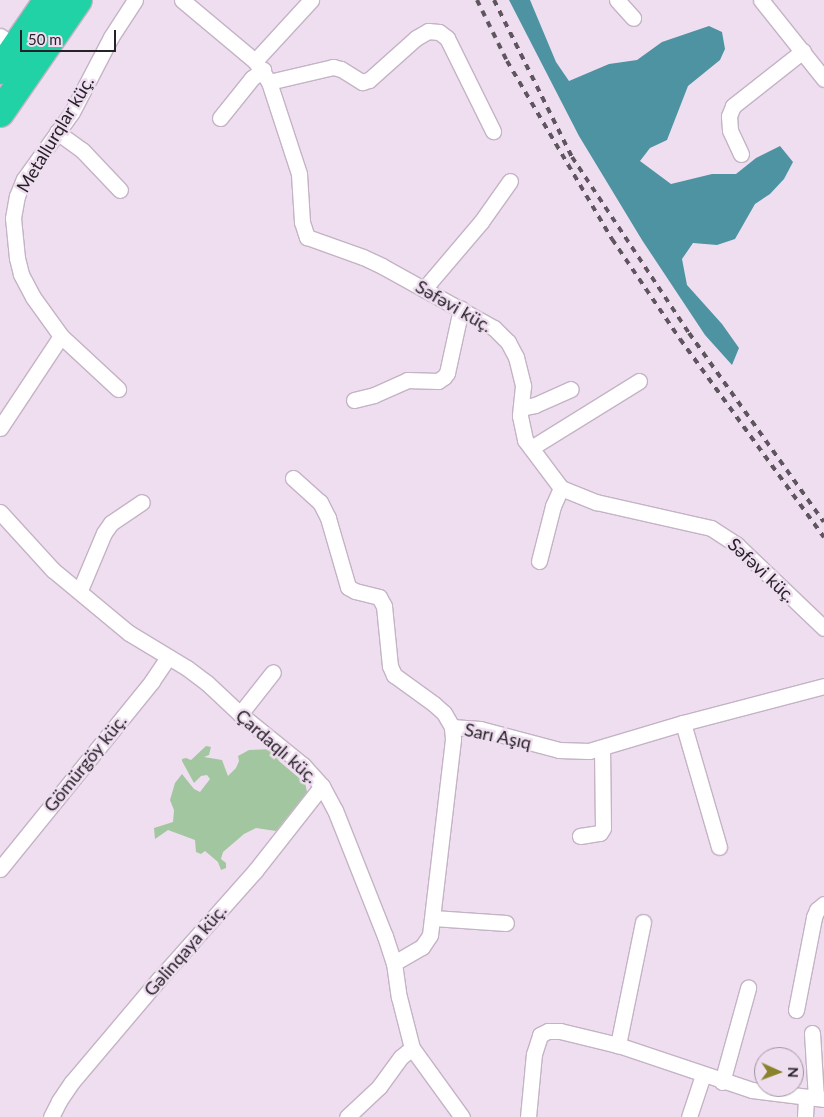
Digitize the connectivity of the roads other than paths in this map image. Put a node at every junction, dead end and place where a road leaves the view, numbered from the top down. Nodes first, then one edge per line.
1 (48, 0) edge
2 (78, 0) edge
3 (135, 0) edge
4 (182, 0) edge
5 (311, 0) edge
6 (617, 0) edge
7 (761, 0) edge
8 (633, 18) dead end
9 (8, 42) edge
10 (803, 51) junction
11 (0, 70) edge
12 (262, 71) junction
13 (824, 79) edge
14 (0, 113) edge
15 (220, 118) dead end
16 (57, 132) junction
17 (493, 132) dead end
18 (740, 154) dead end
19 (510, 181) dead end
20 (120, 190) dead end
21 (424, 289) junction
22 (461, 309) junction
23 (61, 336) junction
24 (639, 381) dead end
25 (118, 389) dead end
26 (571, 389) dead end
27 (354, 400) dead end
28 (522, 408) junction
29 (0, 428) edge
30 (531, 448) junction
31 (293, 478) dead end
32 (562, 488) junction
33 (142, 502) dead end
34 (0, 512) edge
35 (539, 561) dead end
36 (80, 590) junction
37 (824, 628) edge
38 (168, 657) junction
39 (273, 672) dead end
40 (824, 686) edge
41 (240, 714) junction
42 (684, 723) junction
43 (452, 728) junction
44 (602, 748) junction
45 (322, 786) junction
46 (580, 836) dead end
47 (719, 847) dead end
48 (0, 869) edge
49 (824, 904) edge
50 (434, 918) junction
51 (642, 922) dead end
52 (506, 923) dead end
53 (394, 964) junction
54 (748, 988) dead end
55 (796, 1010) dead end
56 (812, 1033) dead end
57 (618, 1046) junction
58 (412, 1048) junction
59 (703, 1075) junction
60 (722, 1082) junction
61 (815, 1098) edge
62 (51, 1117) edge
63 (347, 1117) edge
64 (462, 1117) edge
65 (528, 1117) edge
66 (689, 1117) edge
67 (805, 1117) edge

1 - 9 highway
2 - 14 highway
3 - 16 street, Metallurqlar küç.
4 - 12 street
5 - 12 street
6 - 8 street
7 - 10 street
9 - 11 highway
10 - 13 street
10 - 18 street
12 - 15 street
12 - 17 street
12 - 21 street, Səfəvi küç.
16 - 20 street
16 - 23 street, Metallurqlar küç.
19 - 21 street
21 - 22 street, Səfəvi küç.
22 - 27 street
22 - 28 street, Səfəvi küç.
23 - 25 street, Metallurqlar küç.
23 - 29 street
24 - 30 street
26 - 28 street
28 - 30 street, Səfəvi küç.
30 - 32 street, Səfəvi küç.
31 - 43 street, Sarı Aşıq
32 - 35 street
32 - 37 street, Səfəvi küç.
33 - 36 street
34 - 36 street, Çardaqlı küç.
36 - 38 street, Çardaqlı küç.
38 - 41 street, Çardaqlı küç.
38 - 48 street, Gömürgöy küç.
39 - 41 street
40 - 42 street, Sarı Aşıq
41 - 45 street, Çardaqlı küç.
42 - 44 street, Sarı Aşıq
42 - 47 street
43 - 44 street, Sarı Aşıq
43 - 50 street
44 - 46 street
45 - 53 street, Çardaqlı küç.
45 - 62 street, Gəlinqaya küç.
49 - 55 street
50 - 52 street
50 - 53 street
51 - 57 street
53 - 58 street, Çardaqlı küç.
54 - 60 street
56 - 61 street
57 - 59 street
57 - 65 street
58 - 63 street
58 - 64 street, Çardaqlı küç.
59 - 60 street
59 - 66 street
60 - 61 street
61 - 67 street

